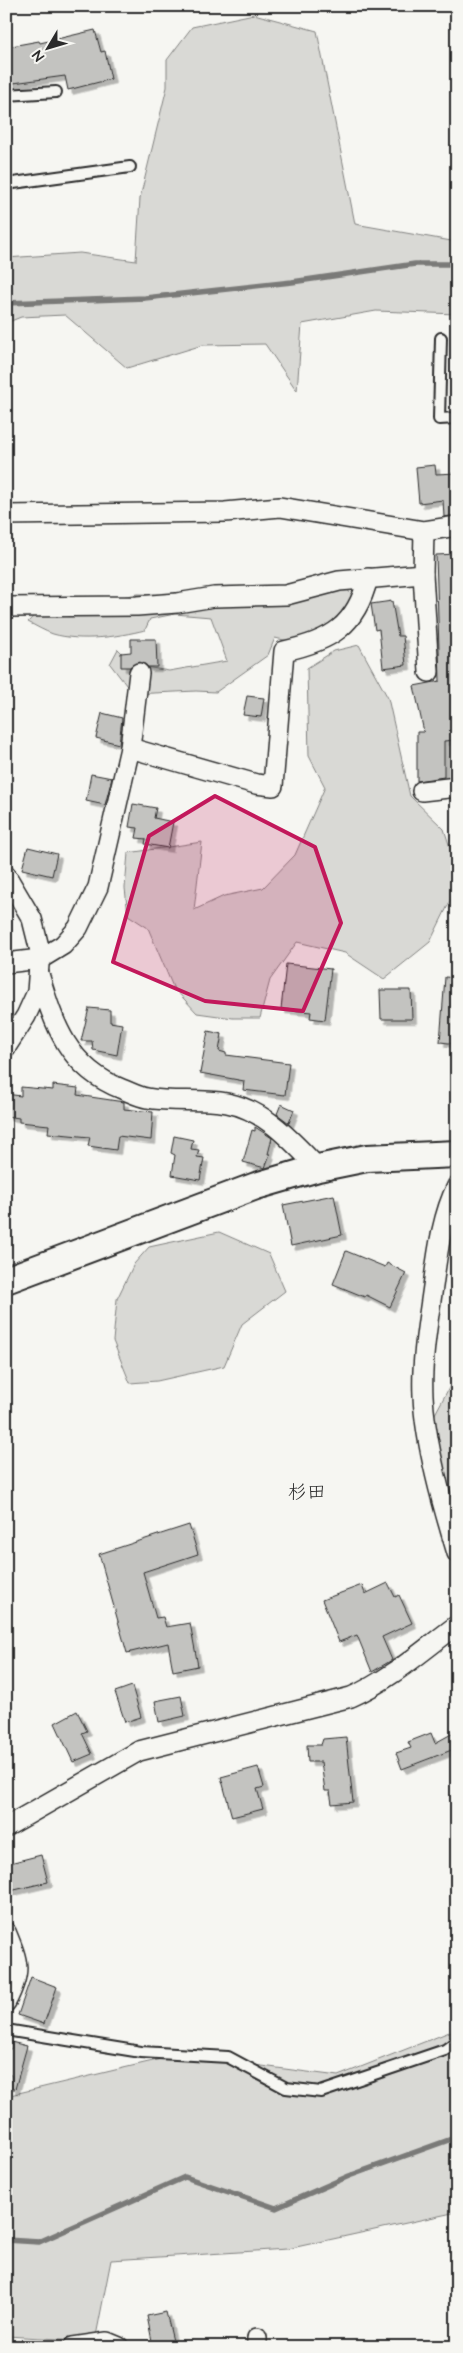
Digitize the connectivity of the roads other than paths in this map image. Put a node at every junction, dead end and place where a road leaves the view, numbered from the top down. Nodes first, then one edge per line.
1 (56, 92) dead end
2 (6, 95) edge
3 (130, 167) dead end
4 (6, 184) edge
5 (441, 338) dead end
6 (457, 418) edge
7 (6, 515) edge
8 (457, 526) edge
9 (424, 531) junction
10 (423, 574) junction
11 (368, 578) junction
12 (6, 607) edge
13 (429, 672) dead end
14 (139, 673) dead end
15 (130, 748) junction
16 (457, 787) edge
17 (422, 791) dead end
18 (6, 876) edge
19 (6, 963) edge
20 (39, 966) junction
21 (6, 1047) edge
22 (457, 1154) edge
23 (318, 1168) junction
24 (457, 1186) edge
25 (6, 1280) edge
26 (457, 1553) edge
27 (457, 1625) edge
28 (6, 1827) edge
29 (6, 1932) edge
30 (6, 2002) edge
31 (6, 2030) edge
32 (457, 2041) edge
33 (73, 2347) edge
34 (119, 2347) edge

1 - 2 lane
3 - 4 lane
5 - 6 lane
7 - 9 street
8 - 9 street
9 - 10 street
10 - 11 street
10 - 13 street
11 - 12 street
11 - 15 street
14 - 15 street
15 - 20 street
16 - 17 street
18 - 20 street
19 - 20 street
20 - 21 street
20 - 23 street
22 - 23 street
23 - 25 street
24 - 26 street
27 - 28 street
29 - 30 street
31 - 32 lane
33 - 34 street

